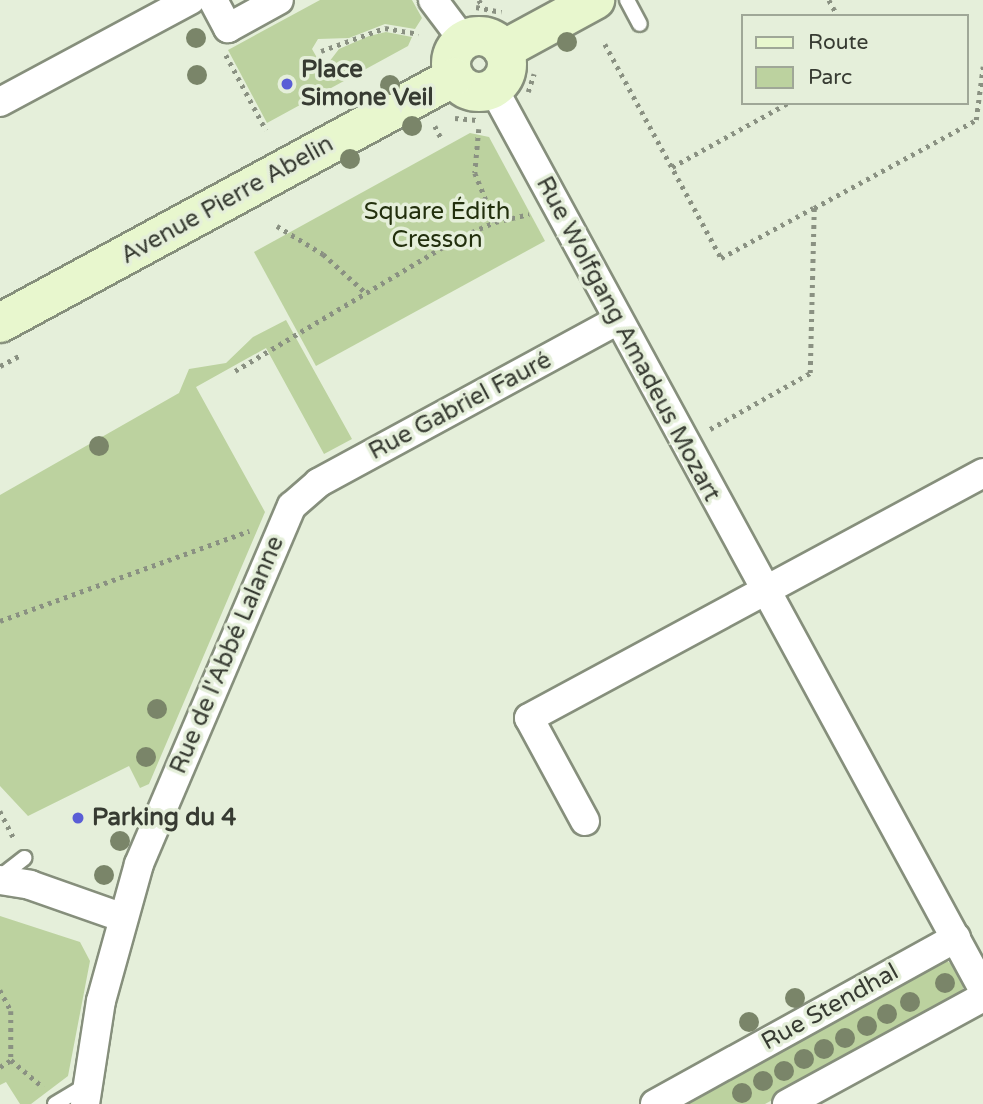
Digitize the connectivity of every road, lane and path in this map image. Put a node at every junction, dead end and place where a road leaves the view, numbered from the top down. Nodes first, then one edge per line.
1 (190, 0) edge
2 (213, 0) edge
3 (279, 0) edge
4 (433, 0) edge
5 (480, 0) edge
6 (595, 0) edge
7 (627, 0) edge
8 (483, 7) dead end
9 (640, 24) dead end
10 (228, 28) junction
11 (418, 34) dead end
12 (605, 44) dead end
13 (503, 50) junction
14 (321, 51) dead end
15 (458, 59) junction
16 (983, 66) edge
17 (493, 88) junction
18 (0, 102) edge
19 (784, 105) edge
20 (479, 129) dead end
21 (266, 130) dead end
22 (672, 167) junction
23 (558, 208) junction
24 (814, 208) junction
25 (495, 222) junction
26 (277, 226) dead end
27 (363, 291) junction
28 (618, 320) junction
29 (0, 323) edge
30 (235, 371) dead end
31 (684, 443) junction
32 (983, 473) edge
33 (302, 493) joint
34 (283, 523) junction
35 (764, 589) junction
36 (0, 621) edge
37 (0, 811) edge
38 (586, 821) dead end
39 (24, 858) joint
40 (0, 878) edge
41 (121, 917) junction
42 (956, 938) junction
43 (983, 989) edge
44 (0, 990) edge
45 (983, 997) edge
46 (11, 1060) junction
47 (0, 1067) edge
48 (86, 1095) edge
49 (52, 1098) edge
50 (654, 1104) edge
51 (788, 1104) edge

1 - 18 street
2 - 10 street
3 - 10 street
4 - 15 street
5 - 8 path
6 - 13 main road
7 - 9 lane
10 - 21 path
11 - 14 path
12 - 22 path
13 - 15 main road
13 - 17 main road
15 - 17 main road
15 - 29 main road, Avenue Pierre Abelin
16 - 24 path
17 - 23 street, Rue Wolfgang Amadeus Mozart
19 - 22 path
20 - 25 path
22 - 24 path
23 - 25 path
23 - 28 street, Rue Wolfgang Amadeus Mozart
24 - 31 path
25 - 27 path
26 - 27 path
27 - 30 path
28 - 31 street, Rue Wolfgang Amadeus Mozart
28 - 33 street, Rue Gabriel Fauré
31 - 35 street, Rue Wolfgang Amadeus Mozart
32 - 35 street
33 - 34 street, Rue de l'Abbé Lalanne
34 - 36 path
34 - 41 street, Rue de l'Abbé Lalanne
35 - 38 street
35 - 42 street, Rue Wolfgang Amadeus Mozart
37 - 39 path
39 - 40 lane
40 - 41 street
41 - 48 street, Rue de l'Abbé Lalanne
42 - 43 street
42 - 50 street, Rue Stendhal
44 - 46 path
45 - 51 street
46 - 47 path
46 - 49 path
48 - 49 lane

